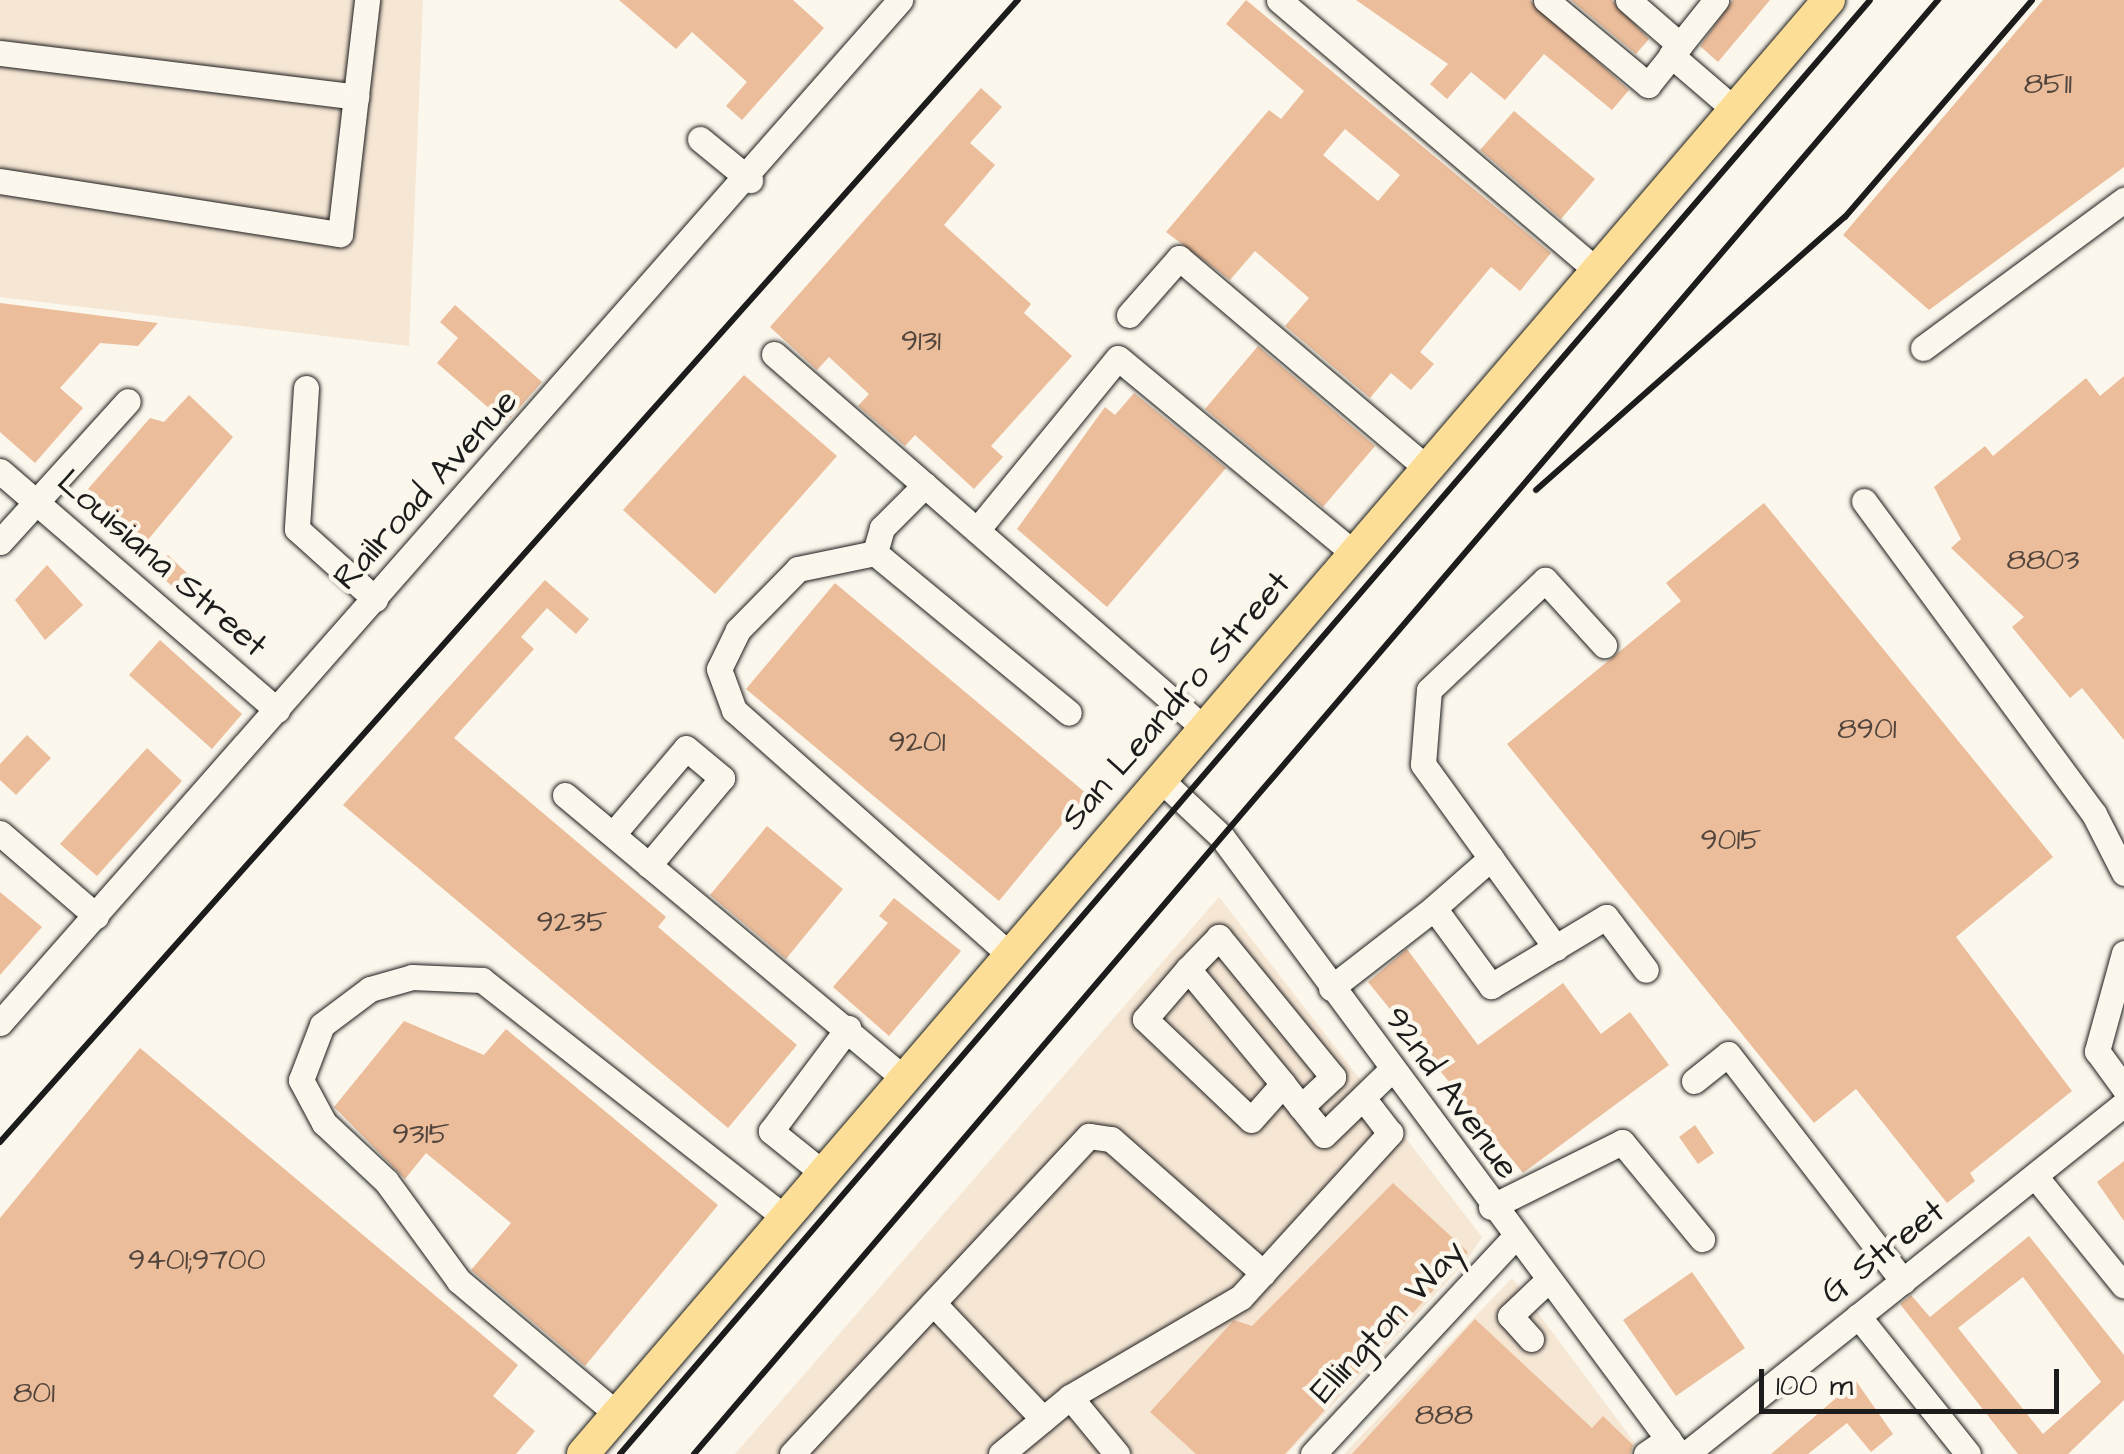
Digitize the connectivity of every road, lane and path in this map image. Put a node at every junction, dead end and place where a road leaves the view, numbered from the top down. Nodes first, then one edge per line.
1 (367, 0) edge
2 (900, 0) edge
3 (1279, 0) edge
4 (1546, 0) edge
5 (1628, 0) edge
6 (1716, 0) edge
7 (1825, 2) edge
8 (1676, 50) junction
9 (0, 53) edge
10 (356, 97) junction
11 (1735, 110) junction
12 (700, 140) dead end
13 (750, 180) junction
14 (0, 181) edge
15 (2124, 200) edge
16 (1597, 271) junction
17 (1129, 315) dead end
18 (1922, 348) dead end
19 (774, 354) dead end
20 (306, 388) dead end
21 (128, 401) dead end
22 (1428, 468) junction
23 (0, 471) edge
24 (924, 485) junction
25 (1864, 501) dead end
26 (36, 502) junction
27 (977, 530) junction
28 (0, 542) edge
29 (875, 553) junction
30 (1354, 554) junction
31 (375, 600) junction
32 (1604, 645) dead end
33 (277, 710) junction
34 (1069, 713) dead end
35 (1205, 729) junction
36 (1160, 780) junction
37 (566, 795) dead end
38 (0, 833) edge
39 (614, 834) junction
40 (1491, 858) junction
41 (649, 865) junction
42 (2124, 873) edge
43 (1434, 908) junction
44 (96, 916) junction
45 (1556, 948) junction
46 (1010, 954) junction
47 (2124, 954) edge
48 (1188, 970) junction
49 (1646, 970) dead end
50 (1331, 988) junction
51 (0, 1023) edge
52 (848, 1028) junction
53 (1392, 1070) junction
54 (904, 1078) junction
55 (1694, 1082) dead end
56 (1283, 1084) junction
57 (2124, 1088) edge
58 (1363, 1098) junction
59 (2124, 1104) edge
60 (1301, 1107) junction
61 (823, 1173) junction
62 (2035, 1176) junction
63 (1491, 1207) junction
64 (784, 1218) junction
65 (1514, 1238) junction
66 (1702, 1239) dead end
67 (1264, 1273) junction
68 (1903, 1281) junction
69 (1546, 1282) junction
70 (2124, 1286) edge
71 (933, 1303) junction
72 (1858, 1316) junction
73 (1531, 1340) dead end
74 (1070, 1396) junction
75 (617, 1414) junction
76 (1043, 1419) junction
77 (1670, 1450) edge
78 (582, 1454) edge
79 (792, 1454) edge
80 (1001, 1454) edge
81 (1117, 1454) edge
82 (1314, 1454) edge
83 (1968, 1454) edge

1 - 10 street
2 - 13 street, Railroad Avenue
3 - 16 street
4 - 8 street
5 - 8 street
6 - 8 street
7 - 11 main road, San Leandro Street
8 - 11 street
9 - 10 street
10 - 14 street
11 - 16 main road, San Leandro Street
12 - 13 street
13 - 31 street, Railroad Avenue
15 - 18 street
16 - 22 main road, San Leandro Street
17 - 22 street
19 - 24 street
20 - 31 street
21 - 26 street
22 - 30 main road, San Leandro Street
23 - 26 street, Louisiana Street
24 - 27 street
24 - 29 street
25 - 42 street
26 - 28 street
26 - 33 street, Louisiana Street
27 - 30 street
27 - 35 street
29 - 34 street
29 - 46 street
30 - 35 main road, San Leandro Street
31 - 33 street, Railroad Avenue
32 - 40 street
33 - 44 street, Railroad Avenue
35 - 36 main road, San Leandro Street
36 - 46 main road, San Leandro Street
36 - 50 street, 92nd Avenue
37 - 39 street
38 - 44 street
39 - 41 street
39 - 41 street
40 - 43 street
40 - 45 street
41 - 52 street
43 - 45 street
43 - 50 street
44 - 51 street, Railroad Avenue
45 - 49 street
46 - 54 main road, San Leandro Street
47 - 57 street
48 - 56 street
48 - 56 street
48 - 60 street
50 - 53 street, 92nd Avenue
52 - 54 street
52 - 61 street
53 - 58 street
53 - 63 street, 92nd Avenue
54 - 61 main road, San Leandro Street
55 - 68 street
56 - 60 street
58 - 60 street
58 - 67 street
59 - 62 street, G Street
61 - 64 main road, San Leandro Street
62 - 68 street, G Street
62 - 70 street
63 - 65 street, 92nd Avenue
63 - 66 street
64 - 75 main road, San Leandro Street
64 - 75 street
65 - 69 street, 92nd Avenue
65 - 82 street, Ellington Way
67 - 71 street
67 - 74 street
68 - 72 street, G Street
69 - 73 street
69 - 77 street, 92nd Avenue
71 - 76 street
71 - 79 street
72 - 77 street, G Street
72 - 83 street
74 - 76 street
74 - 81 street
75 - 78 main road, San Leandro Street
76 - 80 street

